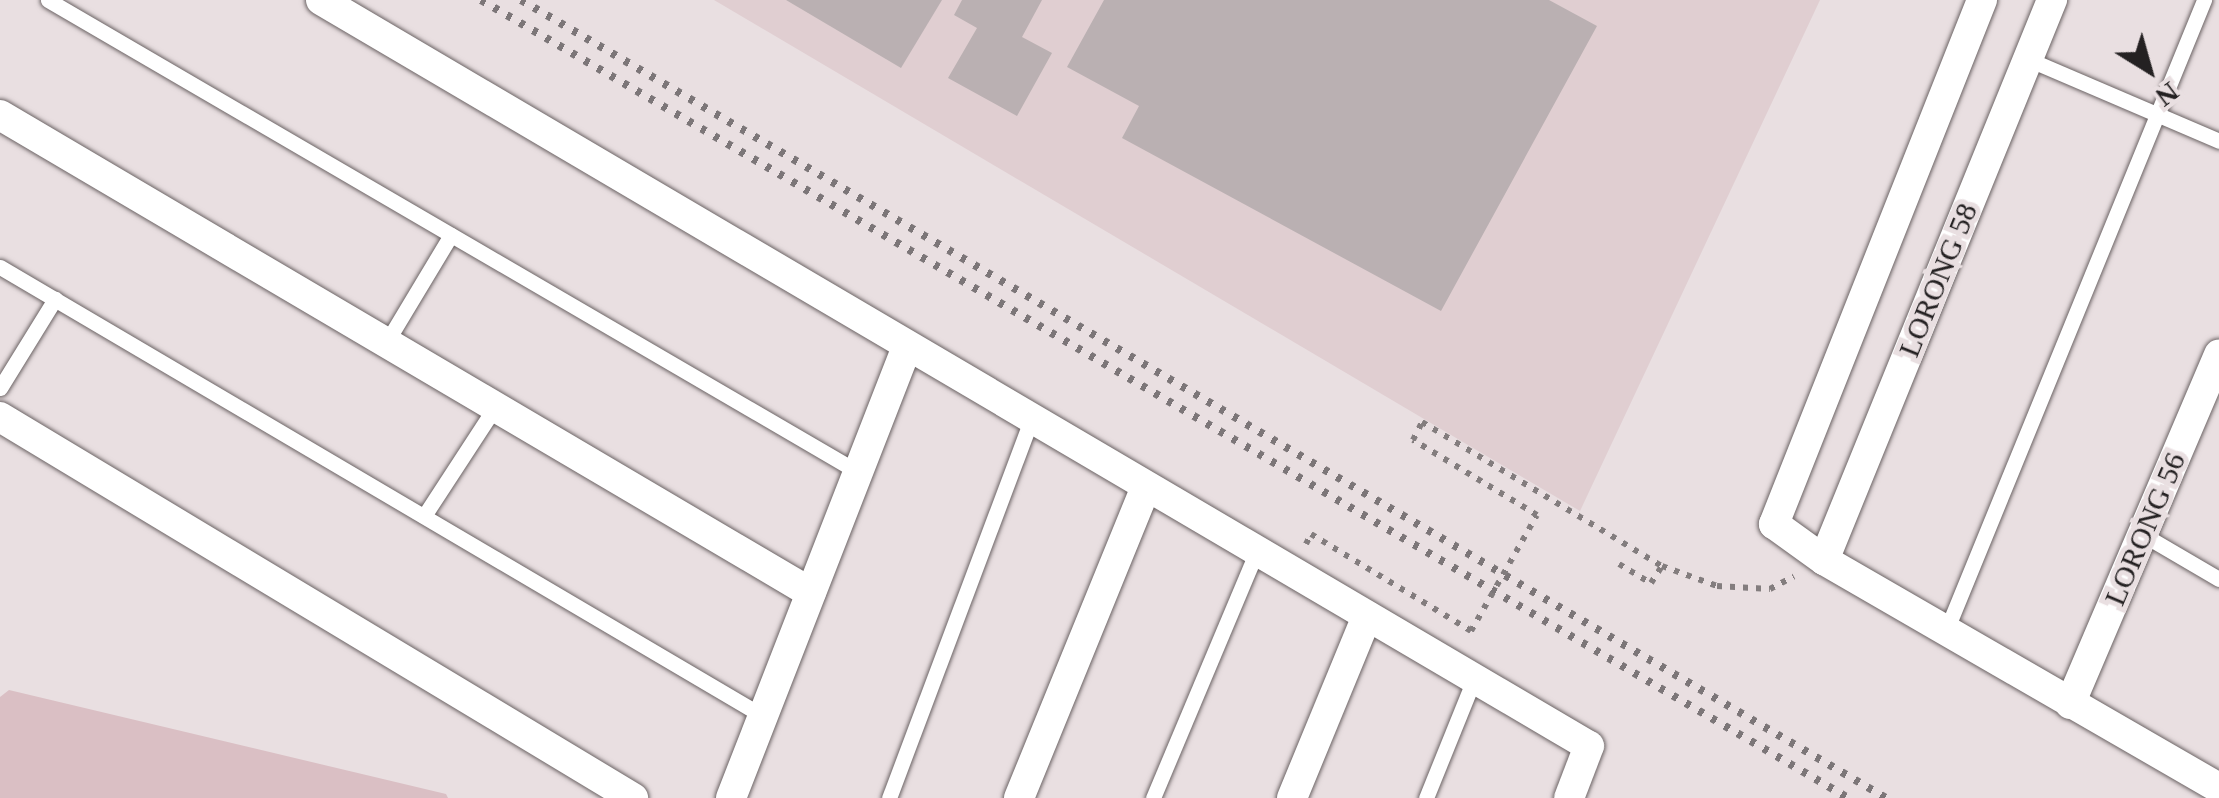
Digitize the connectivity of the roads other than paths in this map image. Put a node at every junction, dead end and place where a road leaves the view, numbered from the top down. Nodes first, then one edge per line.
1 (48, 0) edge
2 (321, 0) edge
3 (1982, 0) edge
4 (2052, 0) edge
5 (2204, 0) edge
6 (2028, 60) junction
7 (0, 115) edge
8 (2157, 115) junction
9 (2219, 142) edge
10 (451, 235) junction
11 (0, 266) edge
12 (55, 299) junction
13 (386, 343) junction
14 (907, 346) junction
15 (2219, 354) edge
16 (0, 388) edge
17 (2211, 396) edge
18 (495, 406) junction
19 (0, 417) edge
20 (1031, 421) junction
21 (858, 472) junction
22 (1145, 490) junction
23 (424, 516) junction
24 (2142, 534) junction
25 (1256, 553) junction
26 (1824, 560) junction
27 (2219, 579) edge
28 (811, 593) junction
29 (1367, 616) junction
30 (1946, 631) junction
31 (1474, 679) junction
32 (2070, 704) junction
33 (763, 716) junction
34 (2219, 788) edge
35 (633, 798) edge
36 (731, 798) edge
37 (889, 798) edge
38 (1019, 798) edge
39 (1153, 798) edge
40 (1292, 798) edge
41 (1426, 798) edge
42 (1570, 798) edge

1 - 10 lane
2 - 14 street
3 - 26 street
4 - 6 street, LORONG 58
5 - 8 lane
6 - 8 lane
6 - 26 street, LORONG 58
7 - 13 street
8 - 9 lane
8 - 30 lane
10 - 13 lane
10 - 21 lane
11 - 12 lane
12 - 16 lane
12 - 23 lane
13 - 18 street
14 - 20 street
14 - 21 street
15 - 17 street, LORONG 56
17 - 24 street, LORONG 56
18 - 23 lane
18 - 28 street
19 - 35 street
20 - 22 street
20 - 37 lane
21 - 28 street
22 - 25 street
22 - 38 street
23 - 33 lane
24 - 27 lane
24 - 32 street, LORONG 56
25 - 29 street
25 - 39 lane
26 - 30 street
28 - 33 street
29 - 31 street
29 - 40 street
30 - 32 street
31 - 41 lane
31 - 42 street
32 - 34 street
33 - 36 street

